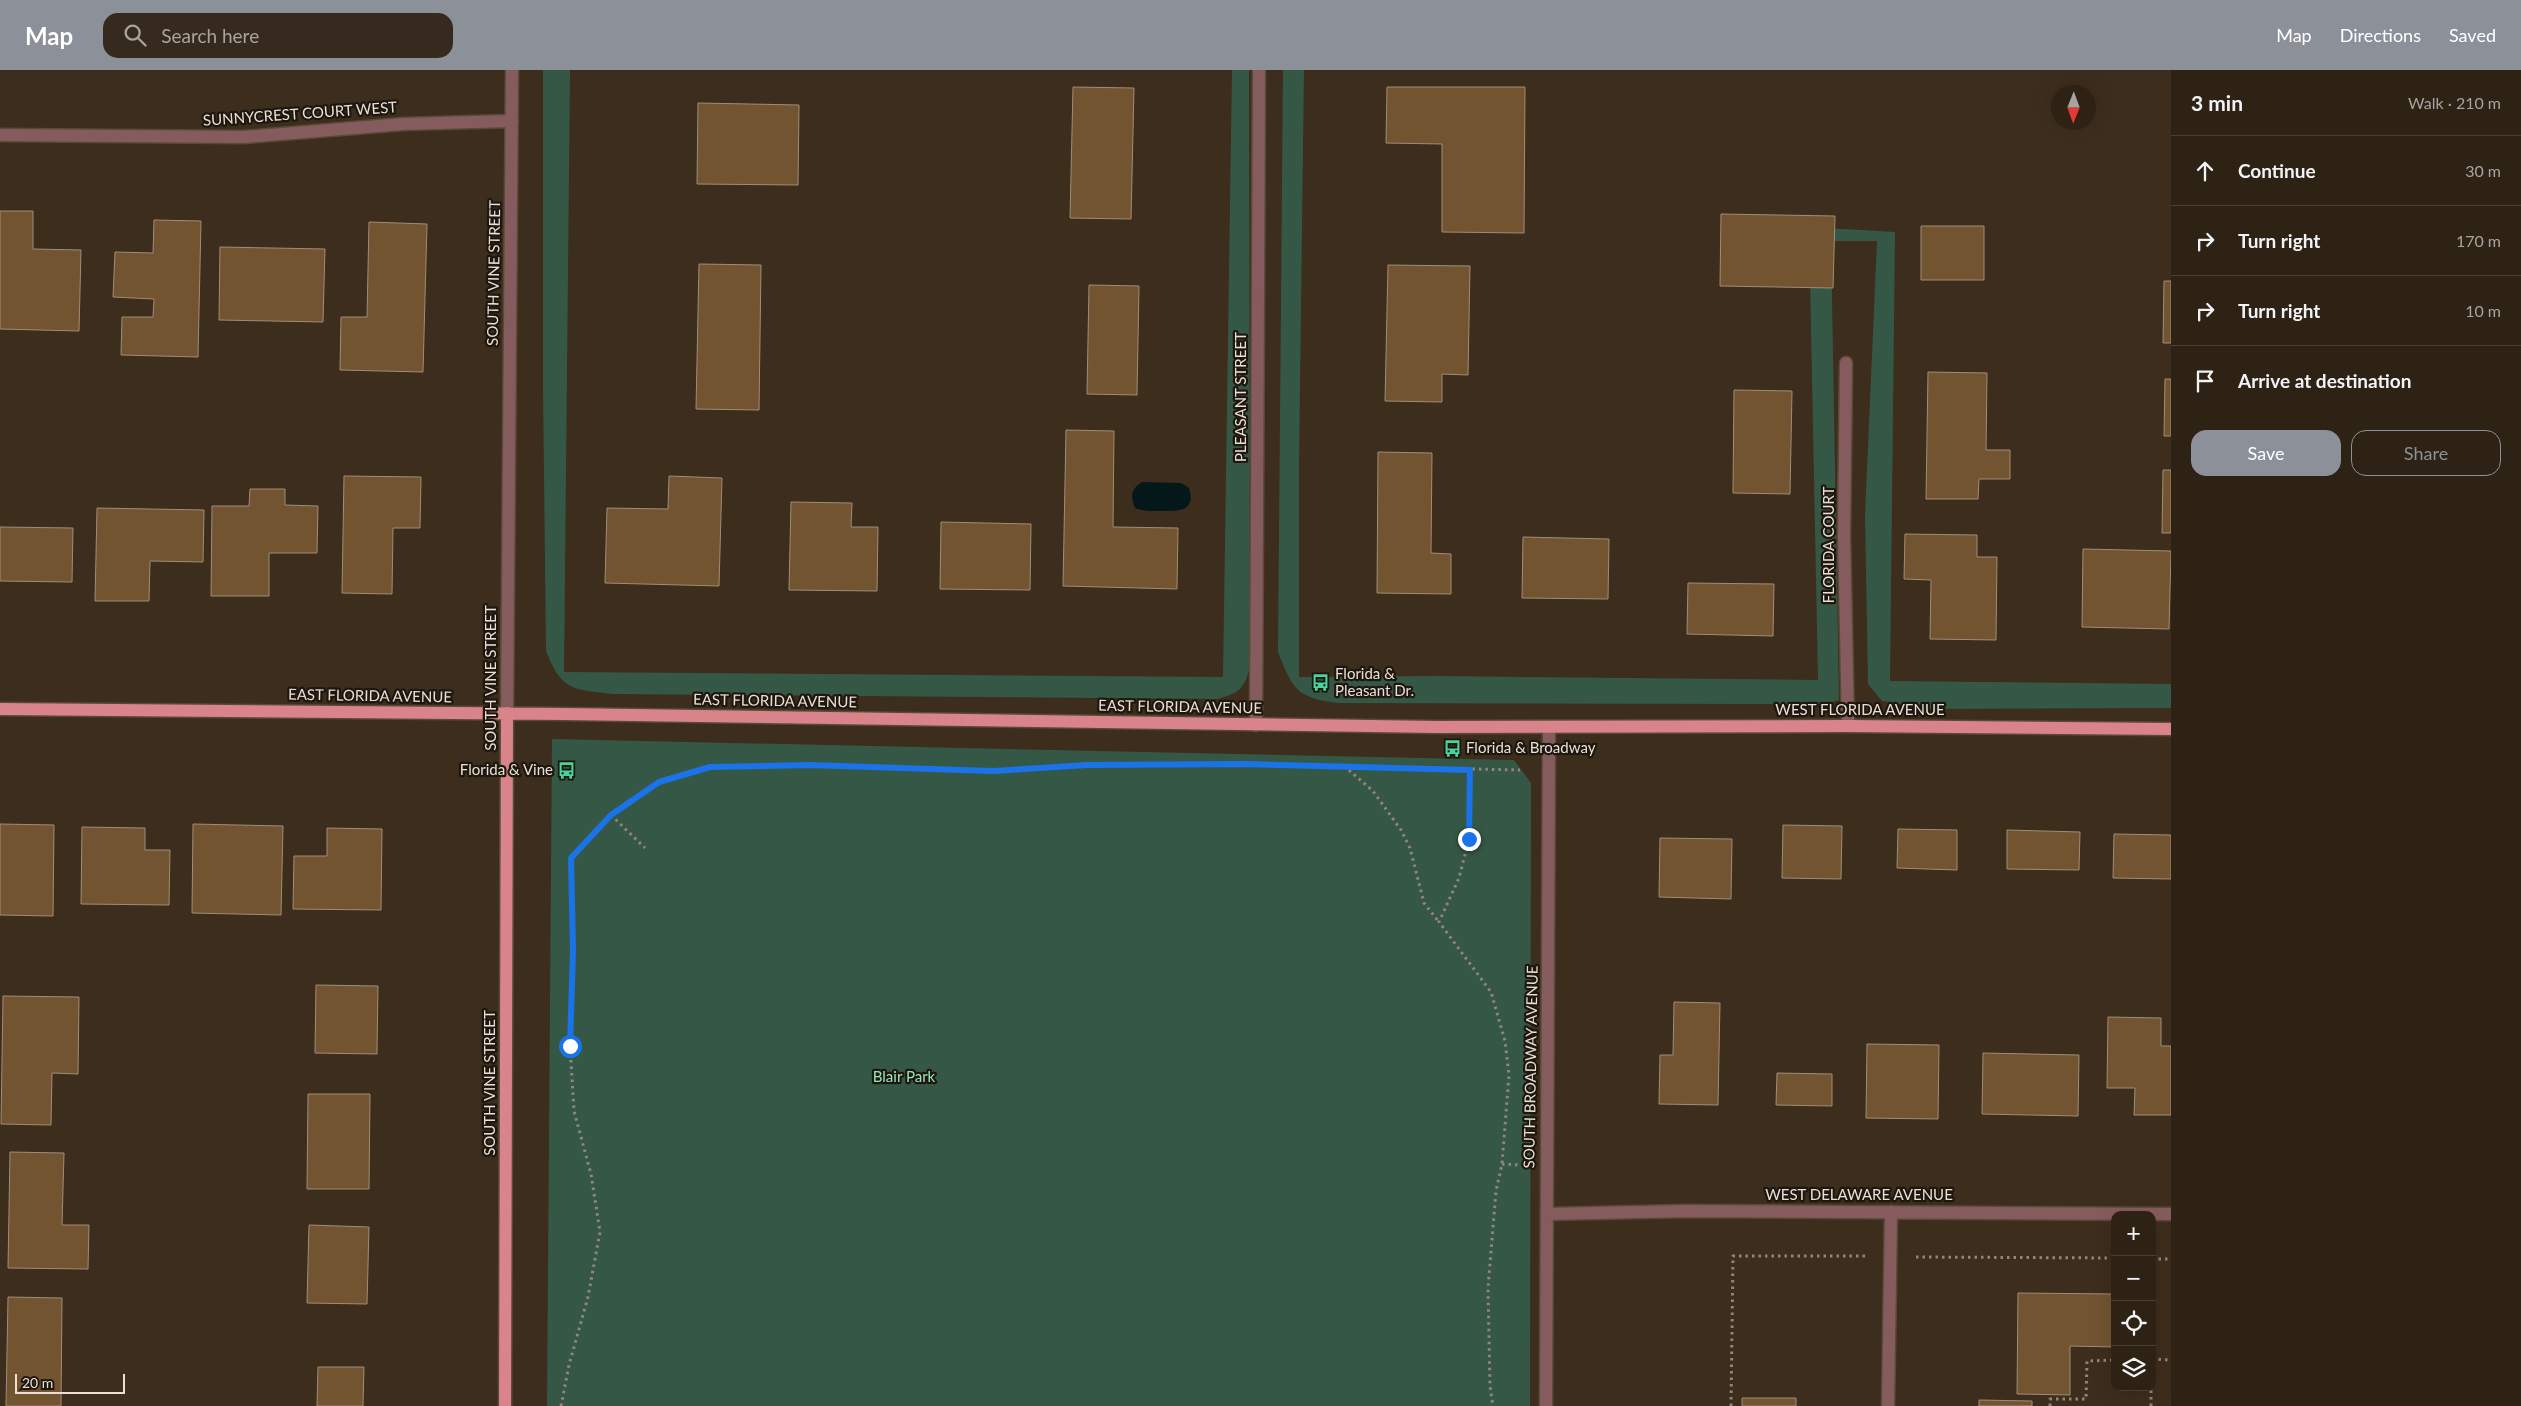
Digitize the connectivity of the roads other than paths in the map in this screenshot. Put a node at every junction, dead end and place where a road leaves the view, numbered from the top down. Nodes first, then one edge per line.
1 (512, 70) edge
2 (1259, 70) edge
3 (512, 121) junction
4 (0, 135) edge
5 (1846, 363) dead end
6 (0, 709) edge
7 (507, 713) junction
8 (1256, 725) junction
9 (1848, 726) junction
10 (1549, 728) junction
11 (2171, 729) edge
12 (1891, 1212) junction
13 (1546, 1214) junction
14 (2171, 1214) edge
15 (505, 1406) edge
16 (1546, 1406) edge
17 (1888, 1406) edge

1 - 3 street, SOUTH VINE STREET
2 - 8 street, PLEASANT STREET
3 - 4 street, SUNNYCREST COURT WEST
3 - 7 street, SOUTH VINE STREET
5 - 9 street, FLORIDA COURT
6 - 7 main road, EAST FLORIDA AVENUE
7 - 8 main road, EAST FLORIDA AVENUE
7 - 15 main road, SOUTH VINE STREET
8 - 10 main road, EAST FLORIDA AVENUE
9 - 10 main road, WEST FLORIDA AVENUE
9 - 11 main road, WEST FLORIDA AVENUE
10 - 13 street, SOUTH BROADWAY AVENUE
12 - 13 street, WEST DELAWARE AVENUE
12 - 14 street, WEST DELAWARE AVENUE
12 - 17 street
13 - 16 street, SOUTH BROADWAY AVENUE

